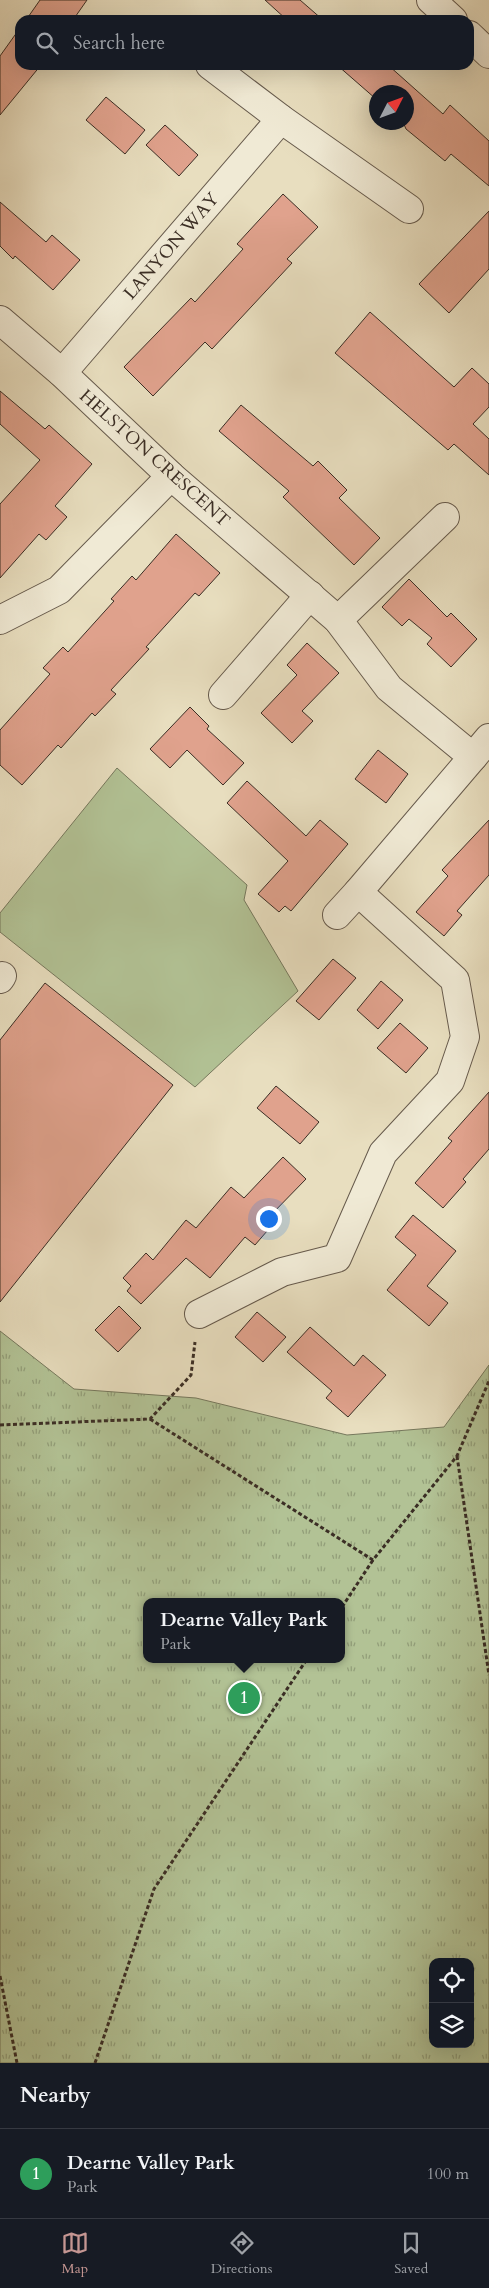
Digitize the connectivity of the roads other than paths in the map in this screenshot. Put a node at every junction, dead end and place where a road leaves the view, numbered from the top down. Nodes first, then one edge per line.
1 (431, 0) edge
2 (448, 15) edge
3 (474, 40) edge
4 (489, 54) edge
5 (217, 70) edge
6 (281, 119) junction
7 (409, 209) dead end
8 (0, 320) edge
9 (62, 373) junction
10 (171, 476) junction
11 (446, 517) dead end
12 (310, 595) junction
13 (0, 620) edge
14 (338, 620) junction
15 (223, 695) dead end
16 (481, 747) edge
17 (358, 892) junction
18 (337, 915) dead end
19 (199, 1314) road end

1 - 2 street
3 - 4 street
5 - 6 street
6 - 7 street
6 - 9 street, LANYON WAY
8 - 9 street, HELSTON CRESCENT
9 - 10 street, HELSTON CRESCENT
10 - 12 street, HELSTON CRESCENT
10 - 13 street
11 - 14 street
12 - 14 street, HELSTON CRESCENT
12 - 15 street
14 - 16 street, HELSTON CRESCENT
16 - 17 street, HELSTON CRESCENT
17 - 18 street, HELSTON CRESCENT
17 - 19 street

